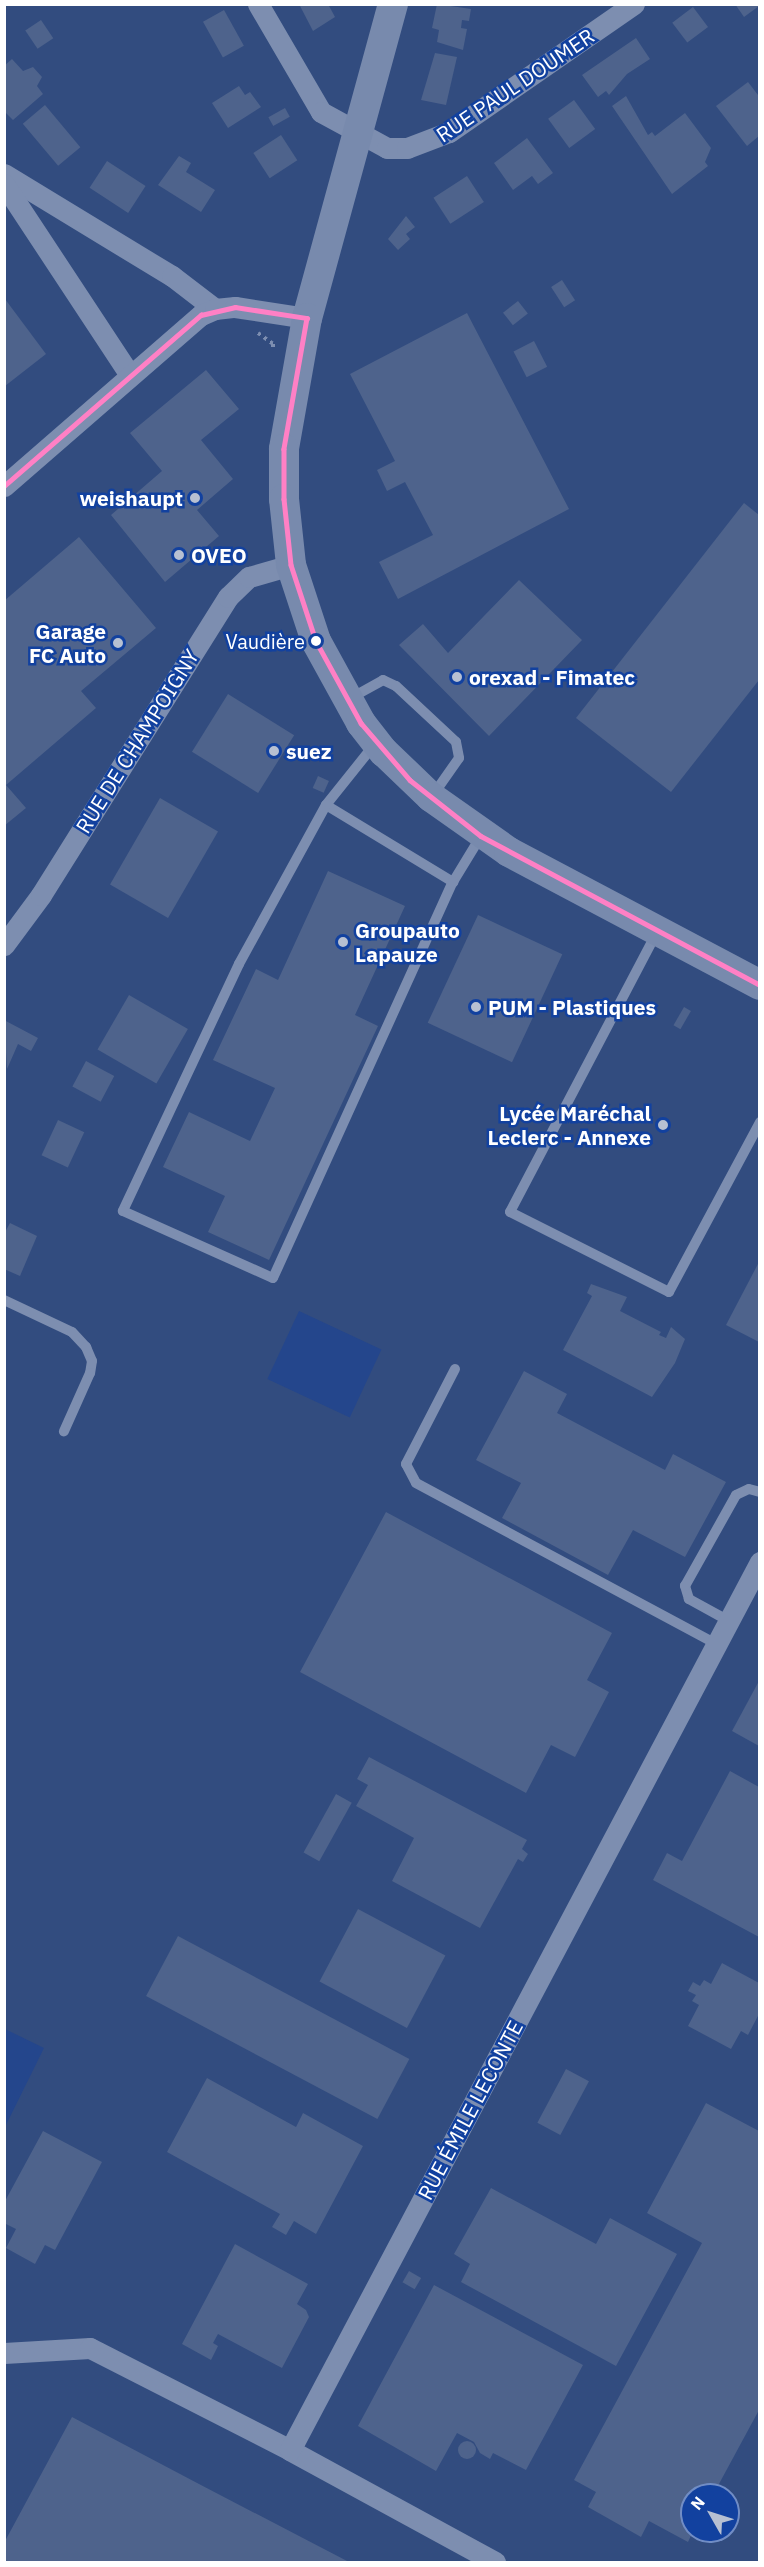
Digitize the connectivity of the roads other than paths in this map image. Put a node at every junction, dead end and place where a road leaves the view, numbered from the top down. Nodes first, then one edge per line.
1 (258, 4) edge
2 (393, 4) edge
3 (633, 4) edge
4 (358, 132) junction
5 (4, 174) edge
6 (4, 184) edge
7 (214, 309) junction
8 (307, 318) junction
9 (130, 375) junction
10 (4, 486) edge
11 (291, 565) junction
12 (347, 700) junction
13 (376, 742) junction
14 (430, 798) junction
15 (326, 805) junction
16 (481, 836) junction
17 (453, 882) junction
18 (658, 931) junction
19 (4, 945) edge
20 (759, 985) edge
21 (759, 1122) edge
22 (4, 1300) edge
23 (455, 1369) dead end
24 (64, 1431) dead end
25 (759, 1492) edge
26 (759, 1563) edge
27 (729, 1621) junction
28 (716, 1644) junction
29 (4, 2353) edge
30 (290, 2450) junction
31 (495, 2562) edge

1 - 4 street, RUE PAUL DOUMER
2 - 4 street
3 - 4 street, RUE PAUL DOUMER
4 - 8 street
5 - 7 street
6 - 9 street
7 - 8 street
7 - 9 street
8 - 11 street
9 - 10 street
11 - 12 street
11 - 19 street, RUE DE CHAMPOIGNY
12 - 13 street
12 - 14 lane
13 - 14 street
13 - 15 lane
14 - 16 street
15 - 17 lane
15 - 17 lane
16 - 17 lane
16 - 18 street
18 - 20 street
18 - 21 lane
22 - 24 lane
23 - 28 lane
25 - 27 lane
26 - 27 street, RUE ÉMILE LECONTE
27 - 28 street, RUE ÉMILE LECONTE
28 - 30 street, RUE ÉMILE LECONTE
29 - 30 street
30 - 31 street

